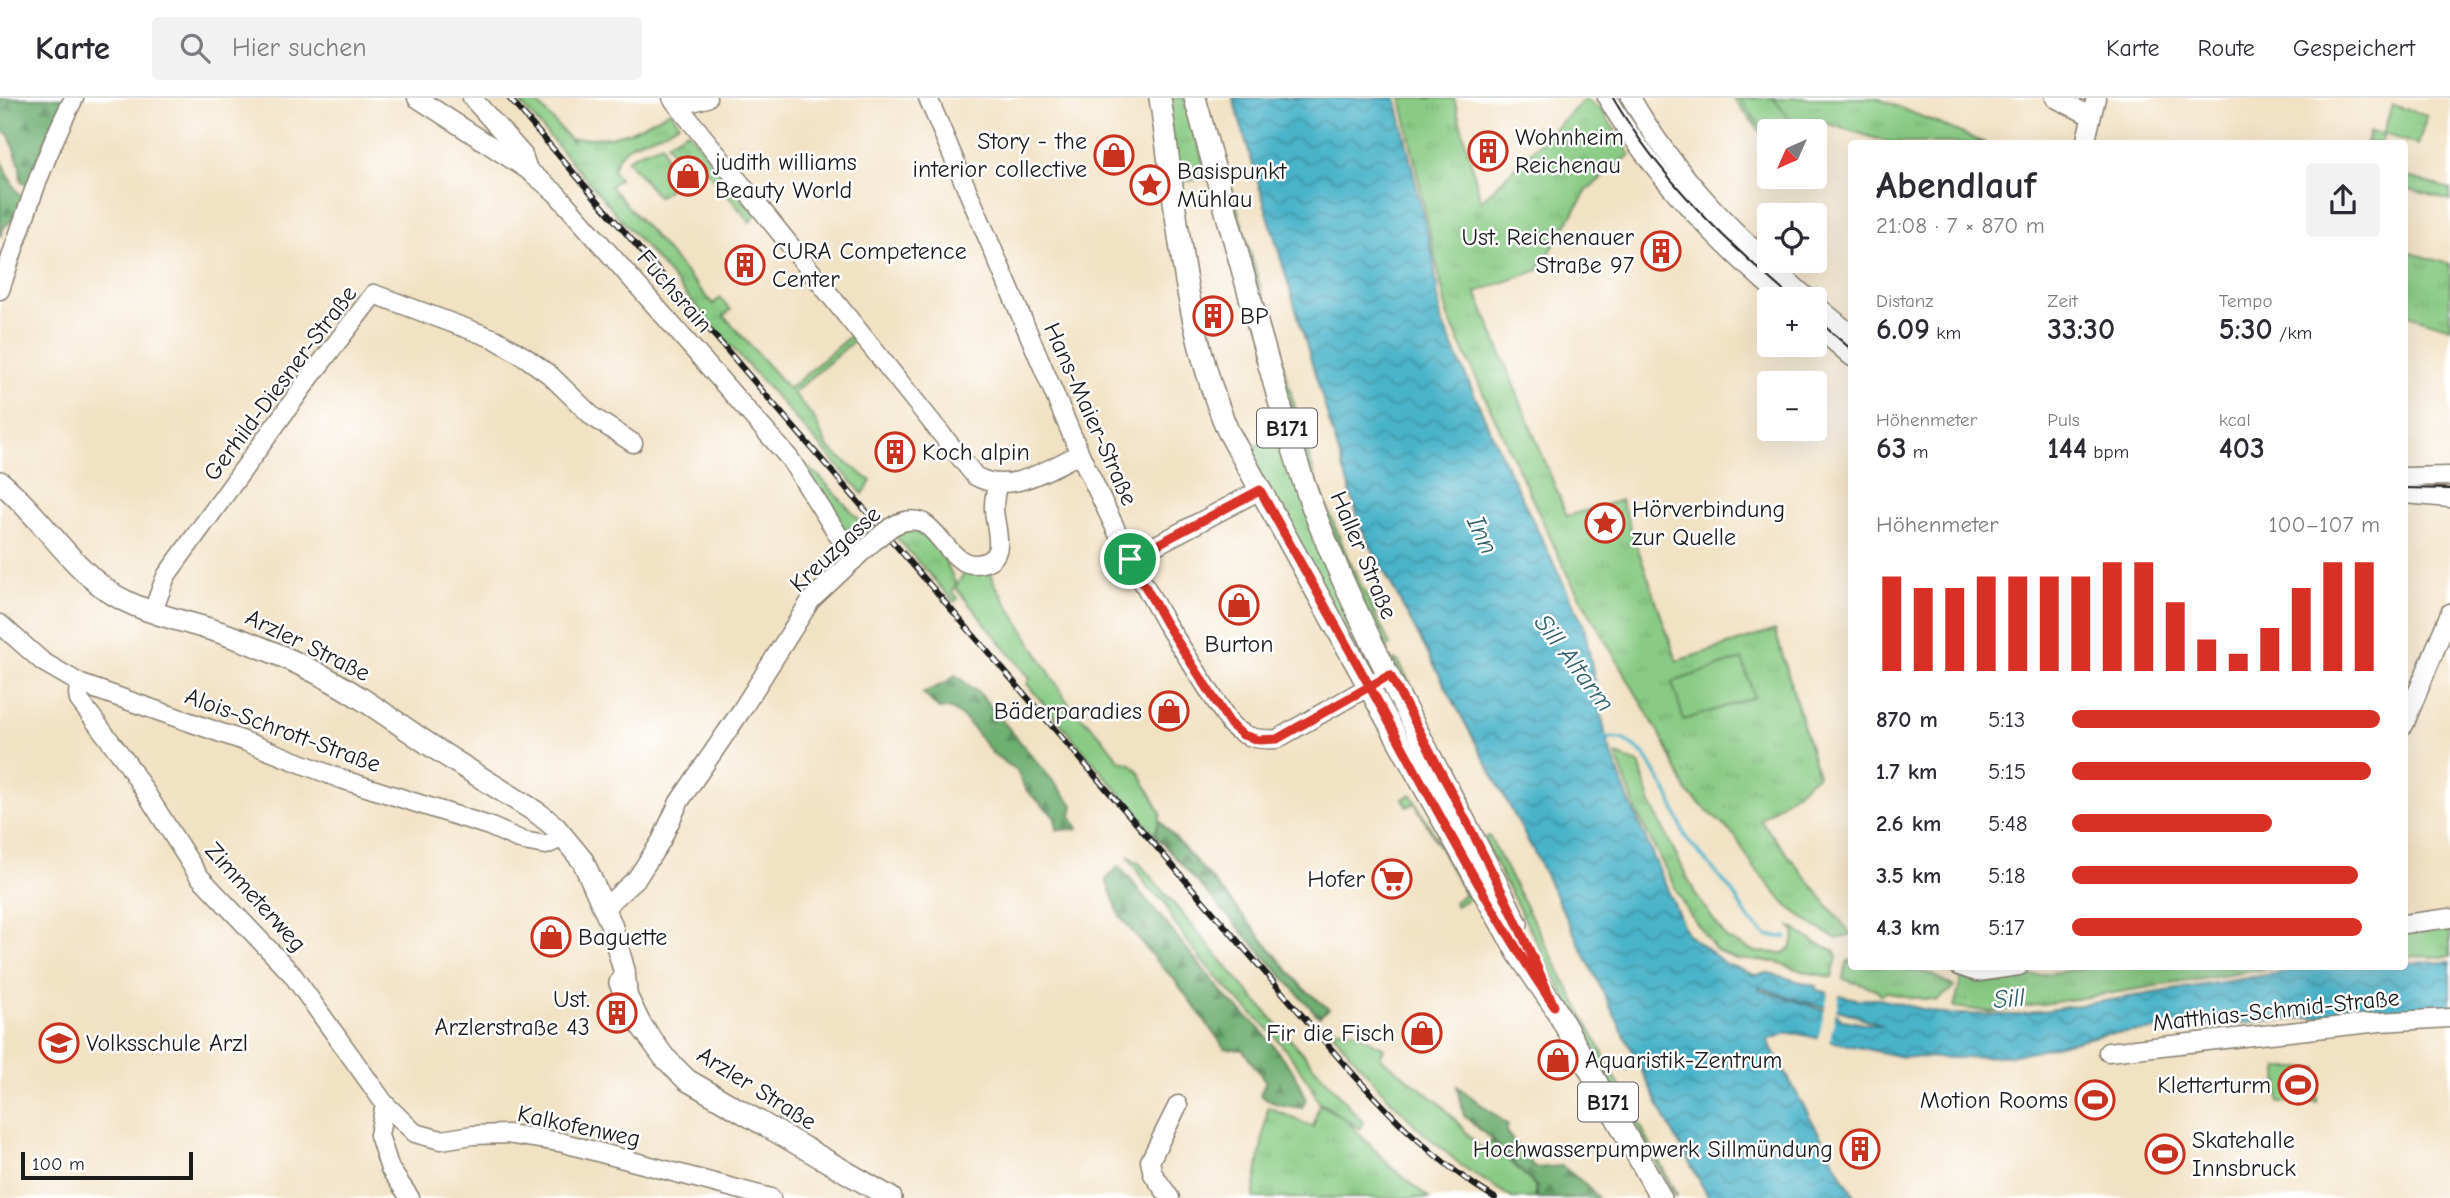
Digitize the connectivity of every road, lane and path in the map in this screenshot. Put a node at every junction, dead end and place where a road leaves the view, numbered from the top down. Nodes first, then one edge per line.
1 (74, 98) edge
2 (417, 98) edge
3 (472, 98) edge
4 (707, 98) edge
5 (928, 98) edge
6 (1160, 98) edge
7 (1195, 98) edge
8 (2055, 98) edge
9 (2096, 98) edge
10 (1636, 99) edge
11 (1608, 100) edge
12 (675, 102) edge
13 (2091, 116) junction
14 (2086, 140) edge
15 (528, 170) junction
16 (1194, 179) junction
17 (1771, 287) edge
18 (1795, 287) edge
19 (0, 290) edge
20 (1827, 314) edge
21 (1848, 332) edge
22 (1827, 335) edge
23 (1848, 354) edge
24 (634, 443) dead end
25 (1080, 454) junction
26 (2450, 476) edge
27 (2408, 477) edge
28 (0, 482) edge
29 (998, 485) junction
30 (1260, 490) junction
31 (2408, 494) edge
32 (2450, 498) edge
33 (859, 556) junction
34 (1130, 559) junction
35 (153, 611) junction
36 (2450, 613) edge
37 (0, 624) edge
38 (1390, 675) junction
39 (81, 684) junction
40 (1369, 687) junction
41 (2408, 715) edge
42 (564, 837) junction
43 (603, 909) junction
44 (2450, 918) edge
45 (2408, 923) edge
46 (1971, 970) edge
47 (1991, 970) edge
48 (1554, 1006) junction
49 (2450, 1018) edge
50 (2108, 1052) dead end
51 (385, 1104) junction
52 (1178, 1105) dead end
53 (733, 1193) edge
54 (410, 1198) edge
55 (771, 1198) edge
56 (891, 1198) edge
57 (1170, 1198) edge
58 (1661, 1198) edge

1 - 19 street
2 - 15 street, Fuchsrain
3 - 15 street
4 - 12 street
5 - 25 street, Hans-Maier-Straße
6 - 16 main road, Haller Straße / B171
7 - 16 main road, Haller Straße / B171
8 - 13 street
9 - 13 street
10 - 11 street
10 - 18 street
11 - 17 street
12 - 29 street
13 - 14 street
15 - 33 street, Fuchsrain
16 - 30 main road, Haller Straße / B171
16 - 38 main road, Haller Straße / B171
20 - 21 street
22 - 23 street
24 - 35 street, Gerhild-Diesner-Straße
25 - 29 street
25 - 34 street, Hans-Maier-Straße
26 - 27 street
28 - 35 main road, Arzler Straße
29 - 33 street, Kreuzgasse, bridge
30 - 34 street
30 - 40 main road, Haller Straße / B171
31 - 32 street
33 - 43 street, Kreuzgasse
34 - 40 street, Hans-Maier-Straße
35 - 42 main road, Arzler Straße
36 - 41 street
37 - 39 street, Alois-Schrott-Straße
38 - 40 street, Hans-Maier-Straße
38 - 48 main road, Haller Straße / B171
39 - 42 street, Alois-Schrott-Straße
39 - 51 street, Zimmeterweg
40 - 48 main road, Haller Straße / B171
42 - 43 main road, Arzler Straße
43 - 56 main road, Arzler Straße
44 - 45 street
46 - 47 street
48 - 58 main road, Haller Straße / B171
49 - 50 street, Matthias-Schmid-Straße
51 - 53 street, Kalkofenweg
51 - 54 street
52 - 57 street
53 - 55 street, Kalkofenweg

